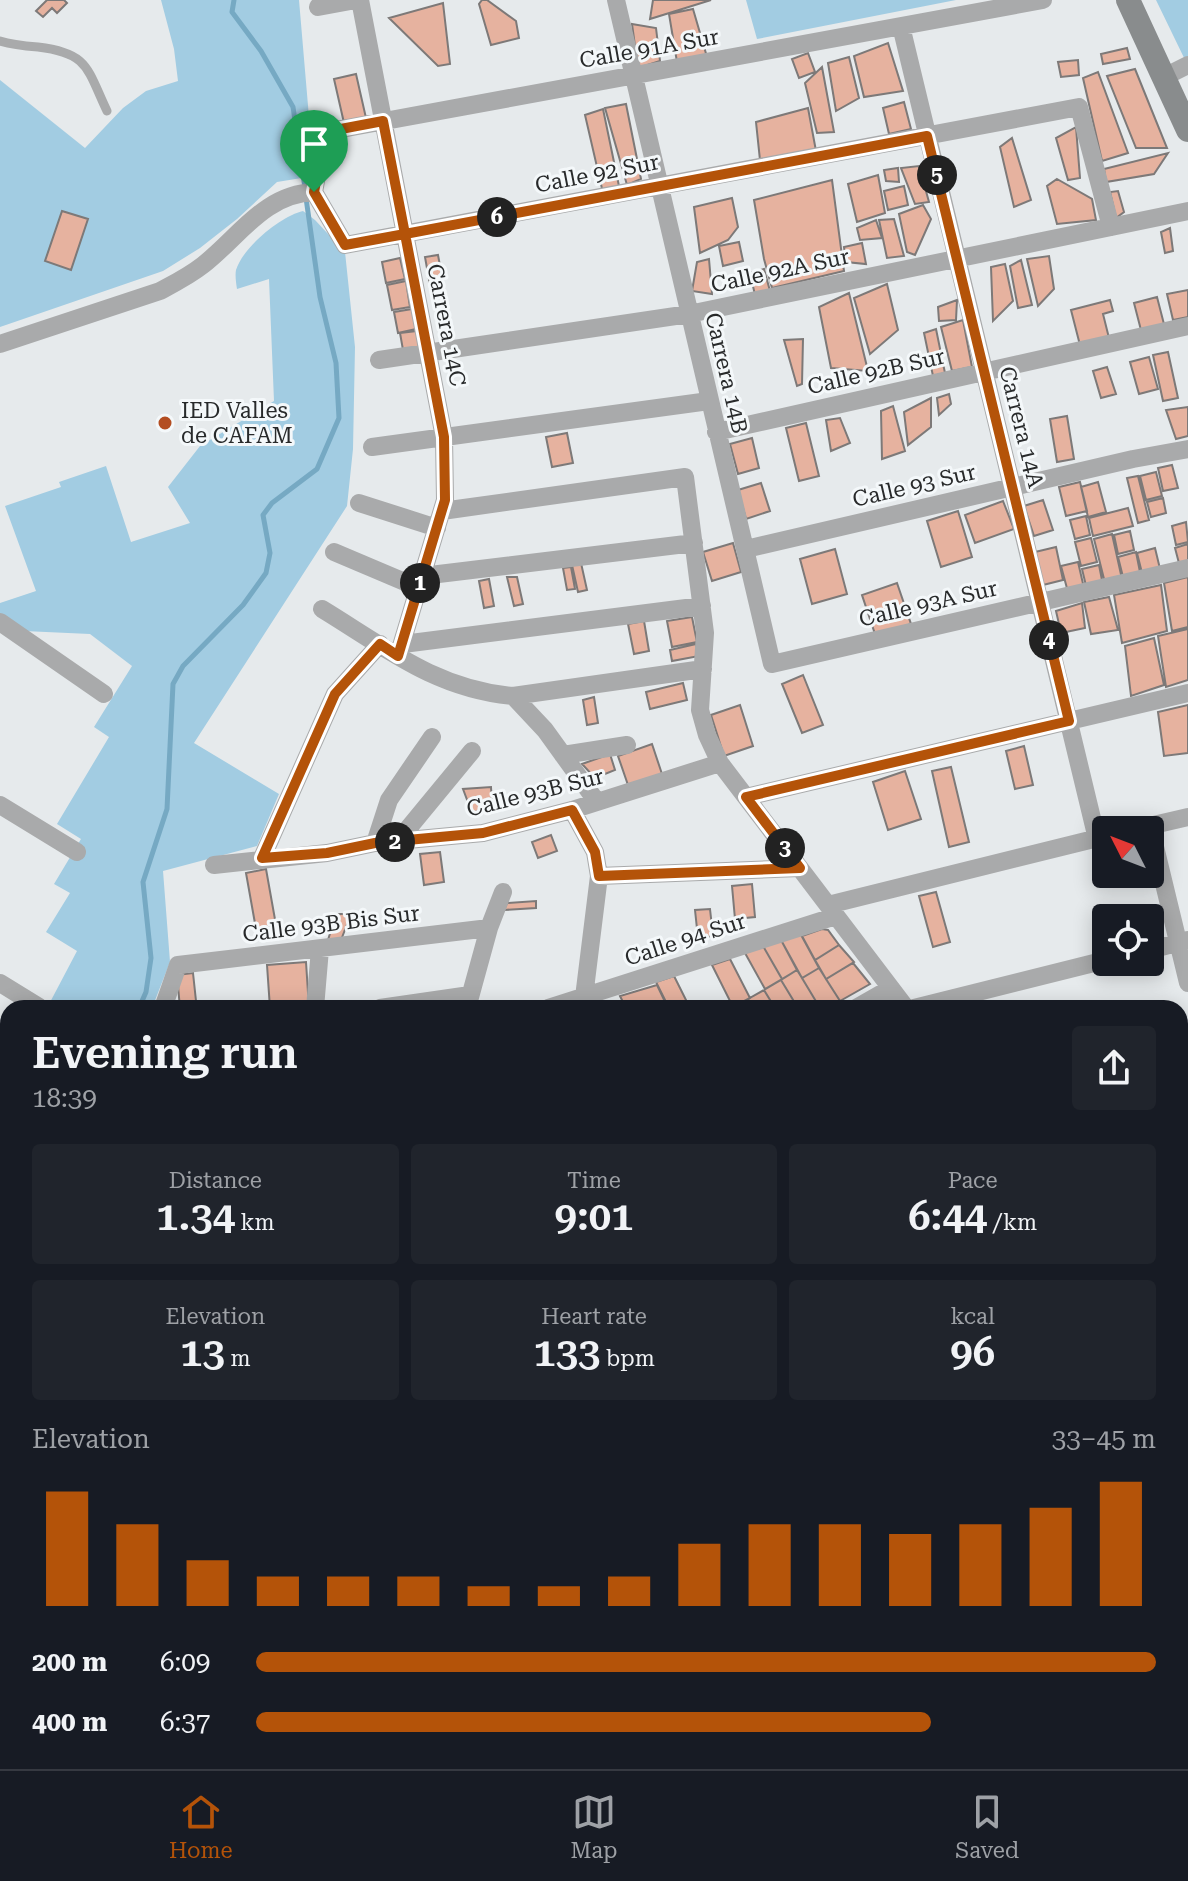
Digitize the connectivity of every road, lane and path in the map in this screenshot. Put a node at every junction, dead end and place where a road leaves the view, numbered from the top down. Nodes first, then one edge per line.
1 (358, 0) edge
2 (616, 0) edge
3 (1043, 0) edge
4 (1128, 0) edge
5 (1142, 0) edge
6 (318, 7) dead end
7 (901, 26) junction
8 (0, 41) edge
9 (1176, 71) edge
10 (633, 75) junction
11 (1188, 94) edge
12 (107, 111) dead end
13 (383, 121) junction
14 (1188, 130) edge
15 (927, 136) junction
16 (659, 186) junction
17 (310, 192) junction
18 (1188, 211) edge
19 (1111, 227) junction
20 (405, 234) junction
21 (957, 259) junction
22 (689, 314) junction
23 (1188, 326) edge
24 (0, 344) edge
25 (428, 353) junction
26 (379, 360) dead end
27 (984, 371) junction
28 (709, 401) junction
29 (716, 432) junction
30 (444, 437) junction
31 (372, 447) dead end
32 (1188, 449) edge
33 (1012, 487) junction
34 (359, 503) dead end
35 (439, 519) junction
36 (694, 543) junction
37 (746, 549) junction
38 (334, 552) dead end
39 (1188, 568) edge
40 (420, 582) junction
41 (1040, 602) junction
42 (702, 606) junction
43 (322, 609) dead end
44 (0, 622) edge
45 (380, 644) junction
46 (400, 650) junction
47 (772, 664) joint
48 (703, 669) junction
49 (1188, 693) edge
50 (104, 694) dead end
51 (513, 696) junction
52 (1069, 721) junction
53 (432, 737) dead end
54 (627, 745) dead end
55 (472, 751) dead end
56 (563, 755) junction
57 (720, 763) junction
58 (746, 797) junction
59 (597, 802) junction
60 (0, 805) edge
61 (572, 810) junction
62 (1096, 816) edge
63 (1188, 817) edge
64 (1164, 823) edge
65 (1092, 841) edge
66 (397, 842) junction
67 (375, 843) junction
68 (77, 852) dead end
69 (262, 858) junction
70 (214, 865) dead end
71 (800, 868) junction
72 (599, 876) junction
73 (1163, 888) edge
74 (503, 892) dead end
75 (832, 911) junction
76 (489, 928) junction
77 (1183, 942) edge
78 (320, 949) junction
79 (1092, 964) edge
80 (0, 983) edge
81 (1188, 983) edge
82 (891, 988) junction
83 (599, 999) edge
84 (28, 1000) edge
85 (166, 1000) edge
86 (316, 1000) edge
87 (469, 1000) edge
88 (870, 1000) edge
89 (900, 1000) edge
90 (946, 1000) edge

1 - 6 street
1 - 13 street, Carrera 14C
2 - 10 street, Carrera 14B
3 - 7 street, Calle 91A Sur
4 - 9 main road
5 - 9 main road
7 - 10 street, Calle 91A Sur
7 - 15 street, Carrera 14A
8 - 12 lane
9 - 11 main road
9 - 14 main road
10 - 13 street, Calle 91A Sur
10 - 16 street, Carrera 14B
13 - 17 street, Calle 91A Sur
13 - 20 street, Carrera 14C
15 - 16 street, Calle 92 Sur
15 - 19 street, Calle 92 Sur
15 - 21 street, Carrera 14A
16 - 20 street, Calle 92 Sur
16 - 22 street, Carrera 14B
17 - 20 street, Calle 92 Sur
17 - 24 street
18 - 19 street, Calle 92A Sur
19 - 21 street, Calle 92A Sur
20 - 25 street, Carrera 14C
21 - 22 street, Calle 92A Sur
21 - 27 street, Carrera 14A
22 - 25 street, Calle 92A Sur
22 - 28 street, Carrera 14B
23 - 27 street, Calle 92B Sur
25 - 26 street, Calle 92A Sur
25 - 30 street, Carrera 14C
27 - 29 street, Calle 92B Sur
27 - 33 street, Carrera 14A
28 - 29 street, Carrera 14B
28 - 30 street
29 - 37 street, Carrera 14B
30 - 31 street
30 - 35 street, Carrera 14C
32 - 33 street, Calle 93 Sur
33 - 37 street, Calle 93 Sur
33 - 41 street, Carrera 14A
34 - 35 street
35 - 36 street
35 - 40 street, Carrera 14C
36 - 40 street
36 - 42 street
37 - 47 street, Carrera 14B
38 - 40 street
39 - 41 street, Calle 93A Sur
40 - 46 street, Carrera 14C
41 - 47 street, Calle 93A Sur
41 - 52 street, Carrera 14A
42 - 46 street
42 - 48 street
43 - 45 street
44 - 50 street
45 - 46 street
45 - 69 street
46 - 51 street
48 - 51 street
48 - 57 street
49 - 52 street
51 - 56 street
52 - 58 street
52 - 62 street, Carrera 14A
53 - 67 street
54 - 56 street
55 - 66 street
56 - 59 street
57 - 58 street
57 - 59 street, Calle 93B Sur
58 - 71 street
59 - 61 street, Calle 93B Sur
60 - 68 street
61 - 66 street, Calle 93B Sur
61 - 72 street
63 - 64 street
65 - 75 street, Calle 94 Sur
66 - 67 street, Calle 93B Sur
67 - 69 street, Calle 93B Sur
69 - 70 street, Calle 93B Sur
71 - 72 street
71 - 75 street
72 - 83 street
73 - 77 street
74 - 76 street
75 - 82 street
75 - 83 street, Calle 94 Sur
76 - 78 street, Calle 93B Bis Sur
76 - 87 street
77 - 81 street
78 - 85 street, Calle 93B Bis Sur
78 - 86 street
79 - 90 street
80 - 84 street
82 - 88 street
82 - 89 street

